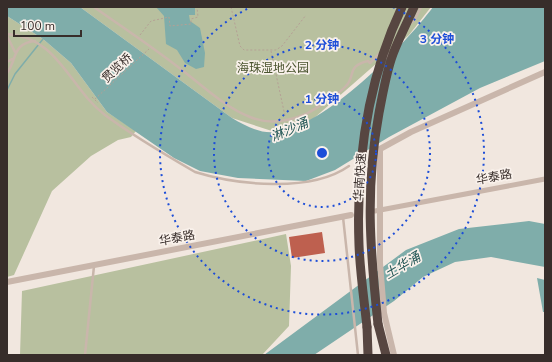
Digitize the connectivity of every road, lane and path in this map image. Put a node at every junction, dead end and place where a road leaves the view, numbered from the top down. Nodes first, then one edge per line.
1 (94, 7) edge
2 (197, 7) edge
3 (231, 7) edge
4 (402, 7) edge
5 (414, 7) edge
6 (421, 7) edge
7 (306, 15) dead end
8 (7, 35) edge
9 (138, 38) junction
10 (36, 42) junction
11 (150, 49) dead end
12 (271, 50) junction
13 (15, 52) junction
14 (13, 59) junction
15 (7, 62) edge
16 (545, 72) edge
17 (7, 73) edge
18 (96, 99) dead end
19 (286, 121) junction
20 (349, 166) dead end
21 (545, 179) edge
22 (378, 210) junction
23 (351, 215) dead end
24 (343, 217) junction
25 (94, 265) junction
26 (7, 282) edge
27 (378, 324) junction
28 (85, 355) edge
29 (358, 355) edge
30 (368, 355) edge
31 (381, 355) edge
32 (386, 355) edge
33 (394, 355) edge

1 - 9 lane
2 - 9 path
3 - 12 path
4 - 30 highway, 华南快速, bridge
5 - 27 highway, 华南快速, bridge
6 - 19 lane
7 - 12 path
8 - 10 lane
8 - 13 lane
9 - 19 lane
10 - 13 lane
10 - 20 lane
11 - 18 path, 贯览桥
12 - 19 path
13 - 14 lane
14 - 15 lane
14 - 17 lane
16 - 22 street
21 - 22 street, 华泰路
22 - 33 street
23 - 24 street, 华泰路
24 - 25 street, 华泰路
24 - 29 lane
25 - 26 street, 华泰路
25 - 28 lane
27 - 31 highway, 华南快速
27 - 32 highway

